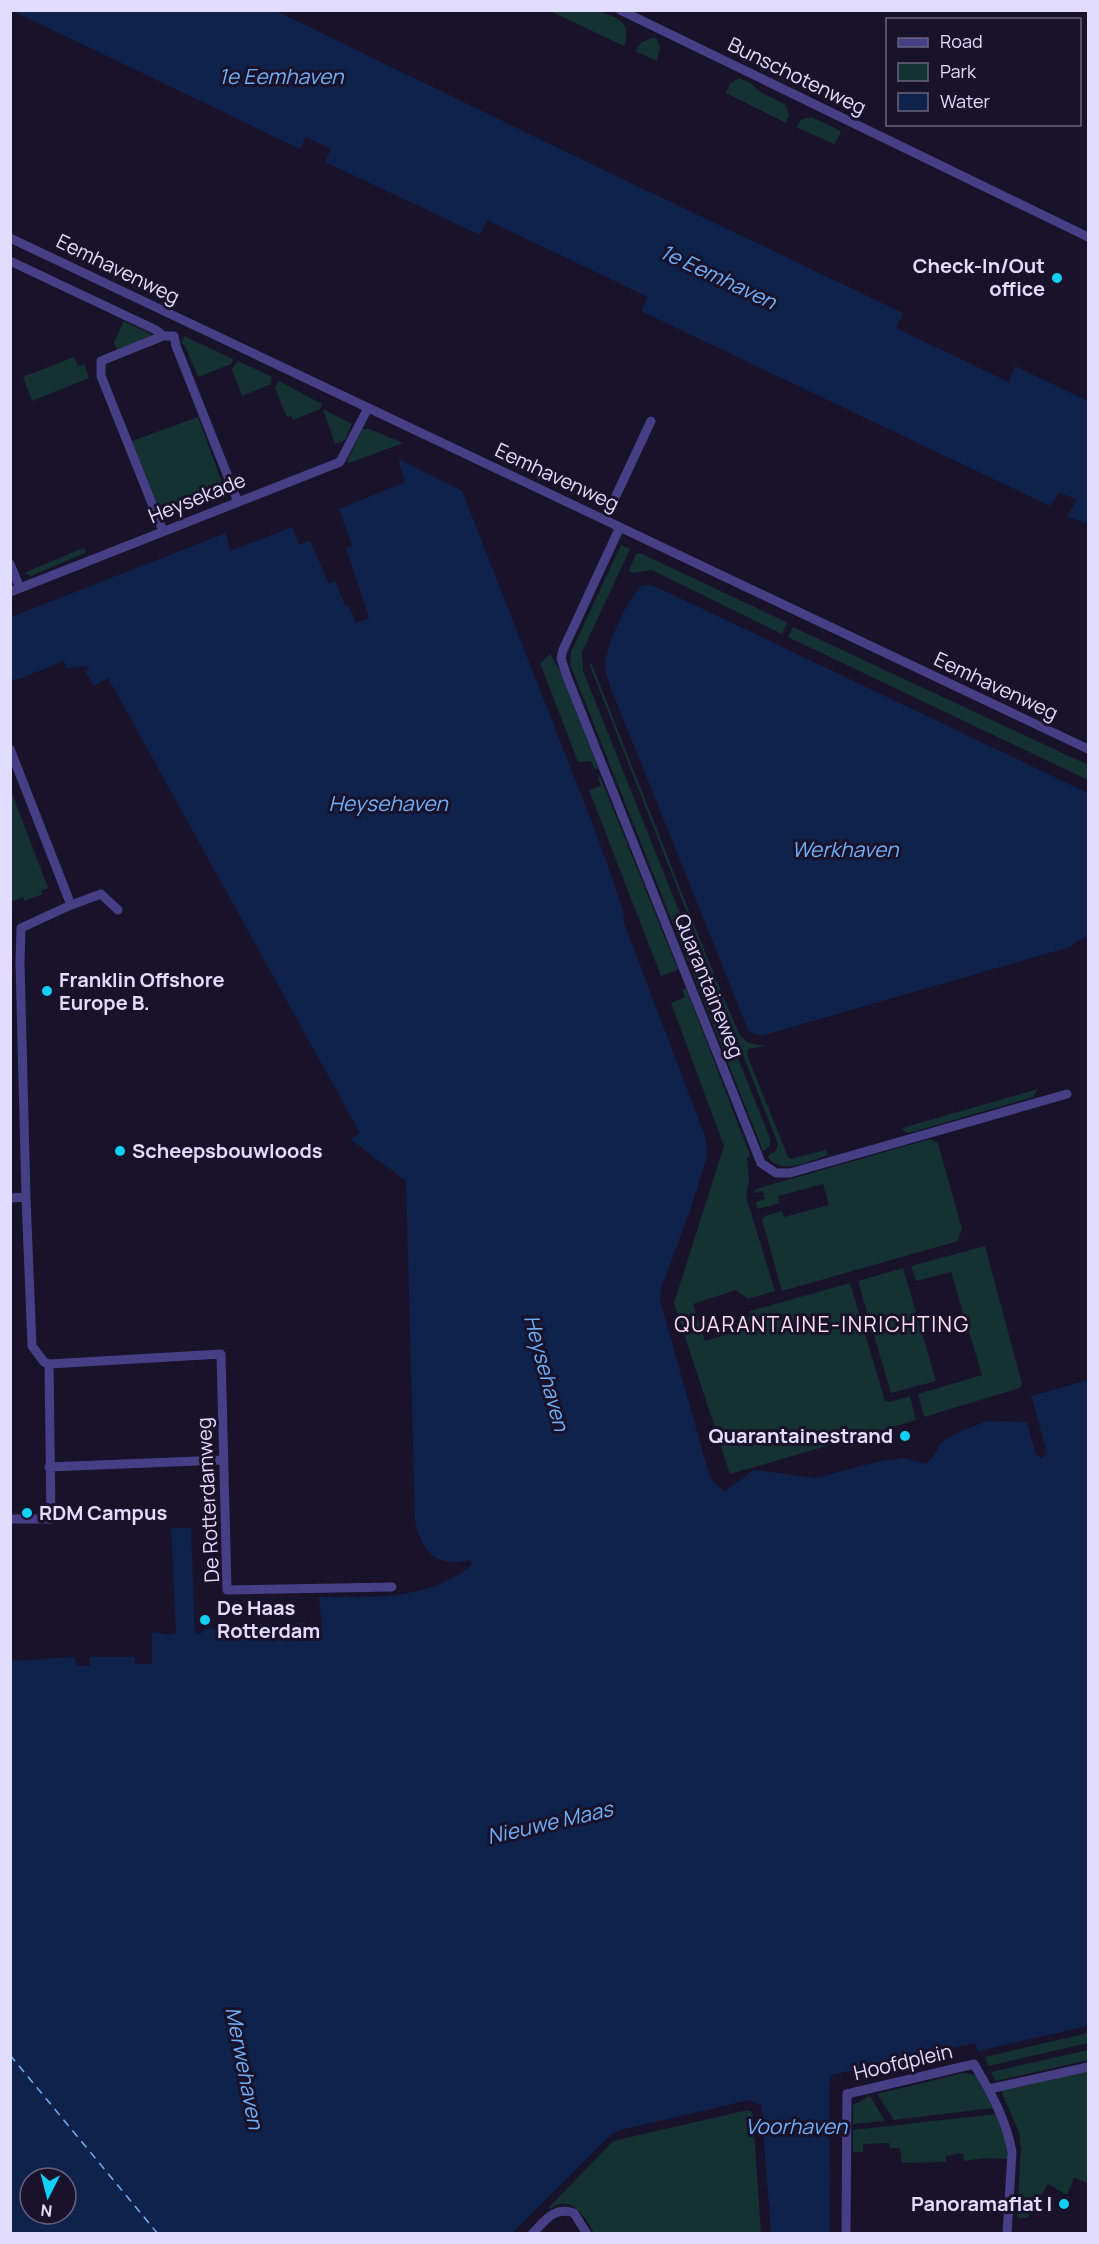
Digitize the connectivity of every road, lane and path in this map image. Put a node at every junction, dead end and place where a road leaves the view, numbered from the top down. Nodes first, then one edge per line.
1 (620, 10) edge
2 (1089, 237) edge
3 (10, 238) edge
4 (10, 261) edge
5 (182, 319) junction
6 (163, 336) junction
7 (174, 336) junction
8 (368, 408) junction
9 (651, 421) dead end
10 (238, 502) junction
11 (604, 519) junction
12 (620, 527) junction
13 (164, 531) junction
14 (10, 564) edge
15 (20, 588) junction
16 (10, 592) edge
17 (10, 749) edge
18 (1089, 749) edge
19 (71, 905) junction
20 (118, 910) dead end
21 (1067, 1094) dead end
22 (26, 1197) junction
23 (10, 1198) edge
24 (49, 1364) junction
25 (222, 1460) junction
26 (49, 1467) junction
27 (10, 1520) edge
28 (392, 1587) dead end
29 (1089, 2067) edge
30 (989, 2089) junction
31 (532, 2234) edge
32 (587, 2234) edge
33 (846, 2234) edge
34 (1007, 2234) edge

1 - 2 street, Bunschotenweg
3 - 5 street, Eemhavenweg
4 - 6 street
5 - 7 street
5 - 8 street, Eemhavenweg
6 - 7 street
6 - 13 street
7 - 10 street
8 - 10 street, Heysekade
8 - 11 street, Eemhavenweg
9 - 11 street
10 - 13 street, Heysekade
11 - 12 street, Eemhavenweg
12 - 18 street, Eemhavenweg
12 - 21 street, Quarantaineweg
13 - 15 street, Heysekade
14 - 15 street
15 - 16 street, Heysekade
17 - 19 street
19 - 20 street
19 - 22 street
22 - 23 street
22 - 24 street
24 - 25 street, De Rotterdamweg
24 - 26 street
25 - 26 street
25 - 28 street, De Rotterdamweg
26 - 27 street
29 - 30 street
30 - 33 street, Hoofdplein
30 - 34 street
31 - 32 street

